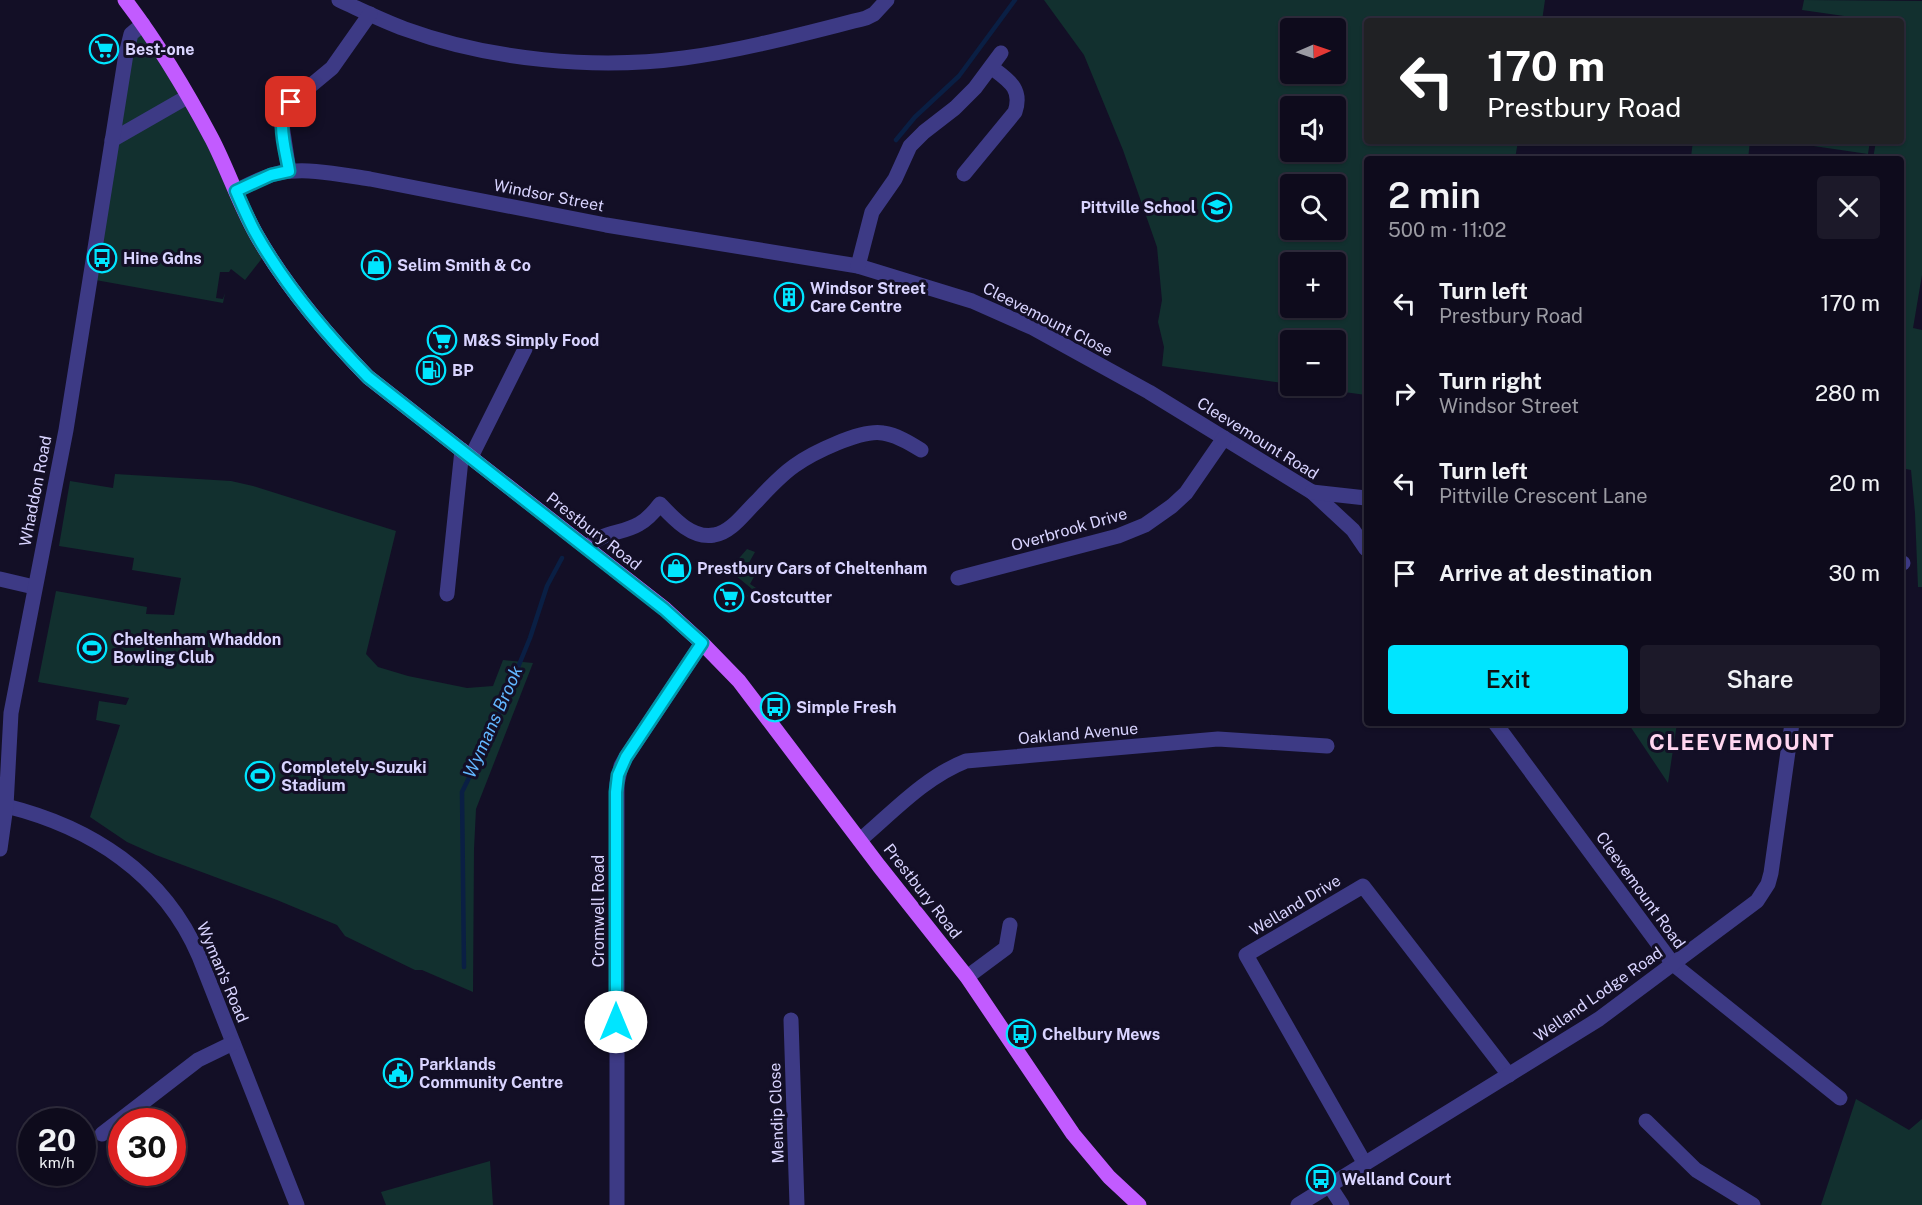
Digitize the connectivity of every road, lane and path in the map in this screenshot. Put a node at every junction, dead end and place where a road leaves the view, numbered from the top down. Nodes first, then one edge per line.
1 (125, 0) edge
2 (339, 0) edge
3 (887, 0) edge
4 (370, 14) junction
5 (143, 24) junction
6 (1001, 53) dead end
7 (991, 67) junction
8 (188, 97) junction
9 (112, 140) junction
10 (289, 171) junction
11 (964, 174) dead end
12 (236, 191) junction
13 (858, 266) junction
14 (525, 349) dead end
15 (1149, 392) joint
16 (1224, 438) junction
17 (921, 450) dead end
18 (466, 453) junction
19 (1312, 492) junction
20 (1364, 498) edge
21 (1364, 546) edge
22 (587, 548) junction
23 (958, 578) dead end
24 (0, 579) edge
25 (34, 587) junction
26 (447, 594) dead end
27 (702, 643) junction
28 (1497, 726) edge
29 (1792, 726) edge
30 (1327, 746) dead end
31 (6, 806) junction
32 (860, 840) junction
33 (0, 849) edge
34 (1010, 925) dead end
35 (1673, 964) junction
36 (968, 976) junction
37 (790, 1020) dead end
38 (233, 1043) junction
39 (1509, 1075) junction
40 (1840, 1098) dead end
41 (1646, 1121) dead end
42 (102, 1134) dead end
43 (1365, 1164) junction
44 (1329, 1185) junction
45 (1730, 1198) edge
46 (297, 1205) edge
47 (617, 1205) edge
48 (797, 1205) edge
49 (1139, 1205) edge
50 (1298, 1205) edge
51 (1342, 1205) edge
52 (1753, 1205) edge

1 - 5 main road, Prestbury Road
2 - 4 street
3 - 4 street
4 - 10 street
5 - 8 main road, Prestbury Road
5 - 9 street, Whaddon Road
6 - 7 street
7 - 11 street
7 - 13 street
8 - 9 street
8 - 12 main road, Prestbury Road
9 - 25 street, Whaddon Road
10 - 12 street, Windsor Street
10 - 13 street, Windsor Street
12 - 18 main road, Prestbury Road
13 - 15 street, Cleevemount Close
14 - 18 street
15 - 16 street, Cleevemount Road
16 - 19 street, Cleevemount Road
16 - 23 street, Overbrook Drive
17 - 22 street
18 - 22 main road, Prestbury Road
18 - 26 street
19 - 20 street
19 - 21 street, Cleevemount Road
22 - 27 main road, Prestbury Road
24 - 25 street
25 - 31 street, Whaddon Road
27 - 32 main road, Prestbury Road
27 - 47 street, Cromwell Road
28 - 35 street, Cleevemount Road
29 - 35 street, Welland Lodge Road
30 - 32 street, Oakland Avenue
31 - 33 street, Whaddon Road
31 - 38 street, Wyman's Road
32 - 36 main road, Prestbury Road
34 - 36 street
35 - 39 street, Welland Lodge Road
35 - 40 street, Cleevemount Road
36 - 49 main road, Prestbury Road
37 - 48 street, Mendip Close
38 - 42 street
38 - 46 street, Wyman's Road
39 - 43 street, Welland Lodge Road
39 - 43 street, Welland Drive
41 - 45 street
43 - 44 street, Welland Lodge Road
44 - 50 street, Welland Lodge Road
44 - 51 street
45 - 52 street

